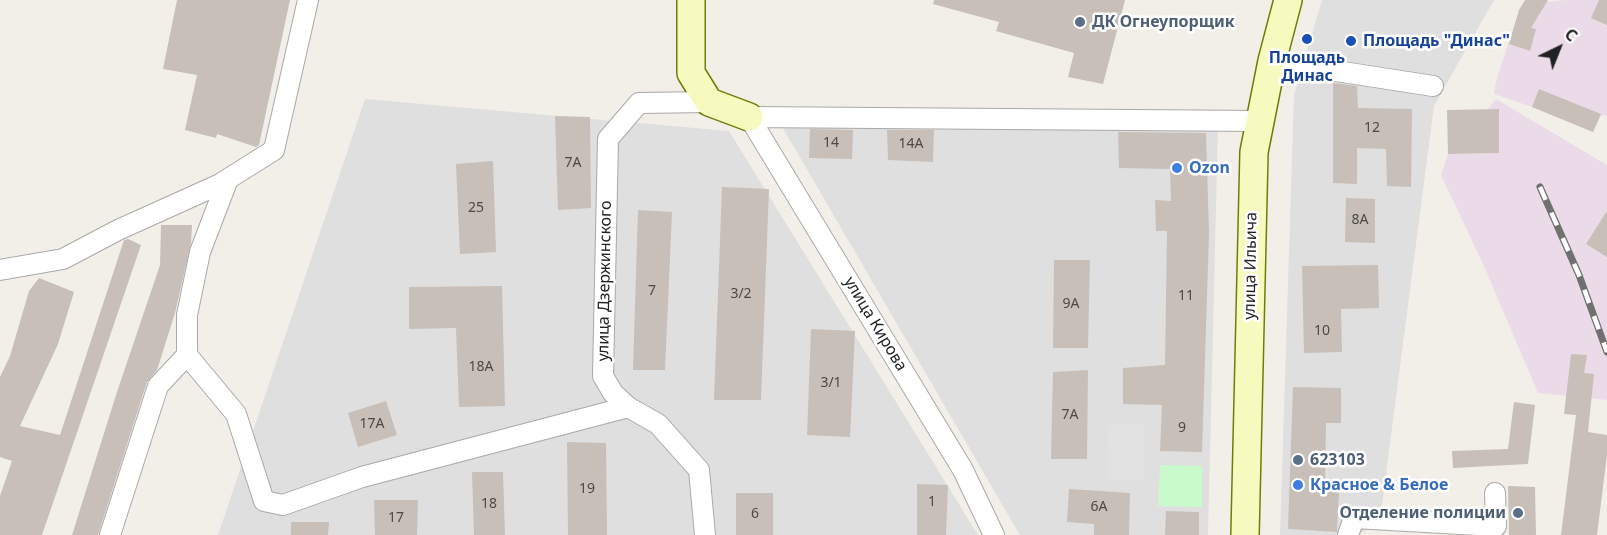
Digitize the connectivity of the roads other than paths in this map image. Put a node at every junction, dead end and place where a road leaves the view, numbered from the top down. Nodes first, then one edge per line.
1 (308, 0) edge
2 (691, 0) edge
3 (1288, 0) edge
4 (1272, 61) junction
5 (1433, 86) dead end
6 (709, 102) junction
7 (749, 117) junction
8 (1260, 121) junction
9 (228, 179) junction
10 (0, 270) edge
11 (187, 355) junction
12 (628, 407) junction
13 (1496, 493) dead end
14 (110, 535) edge
15 (705, 535) edge
16 (994, 535) edge
17 (1245, 535) edge
18 (1348, 535) edge

1 - 9 street
2 - 6 street
3 - 4 street, улица Ильича
4 - 5 street
4 - 8 street, улица Ильича
6 - 7 street
6 - 12 street, улица Дзержинского
7 - 8 street
7 - 16 street, улица Кирова
8 - 17 street, улица Ильича
9 - 10 street
9 - 11 street
11 - 12 street
11 - 14 street
12 - 15 street, улица Дзержинского
13 - 18 street

